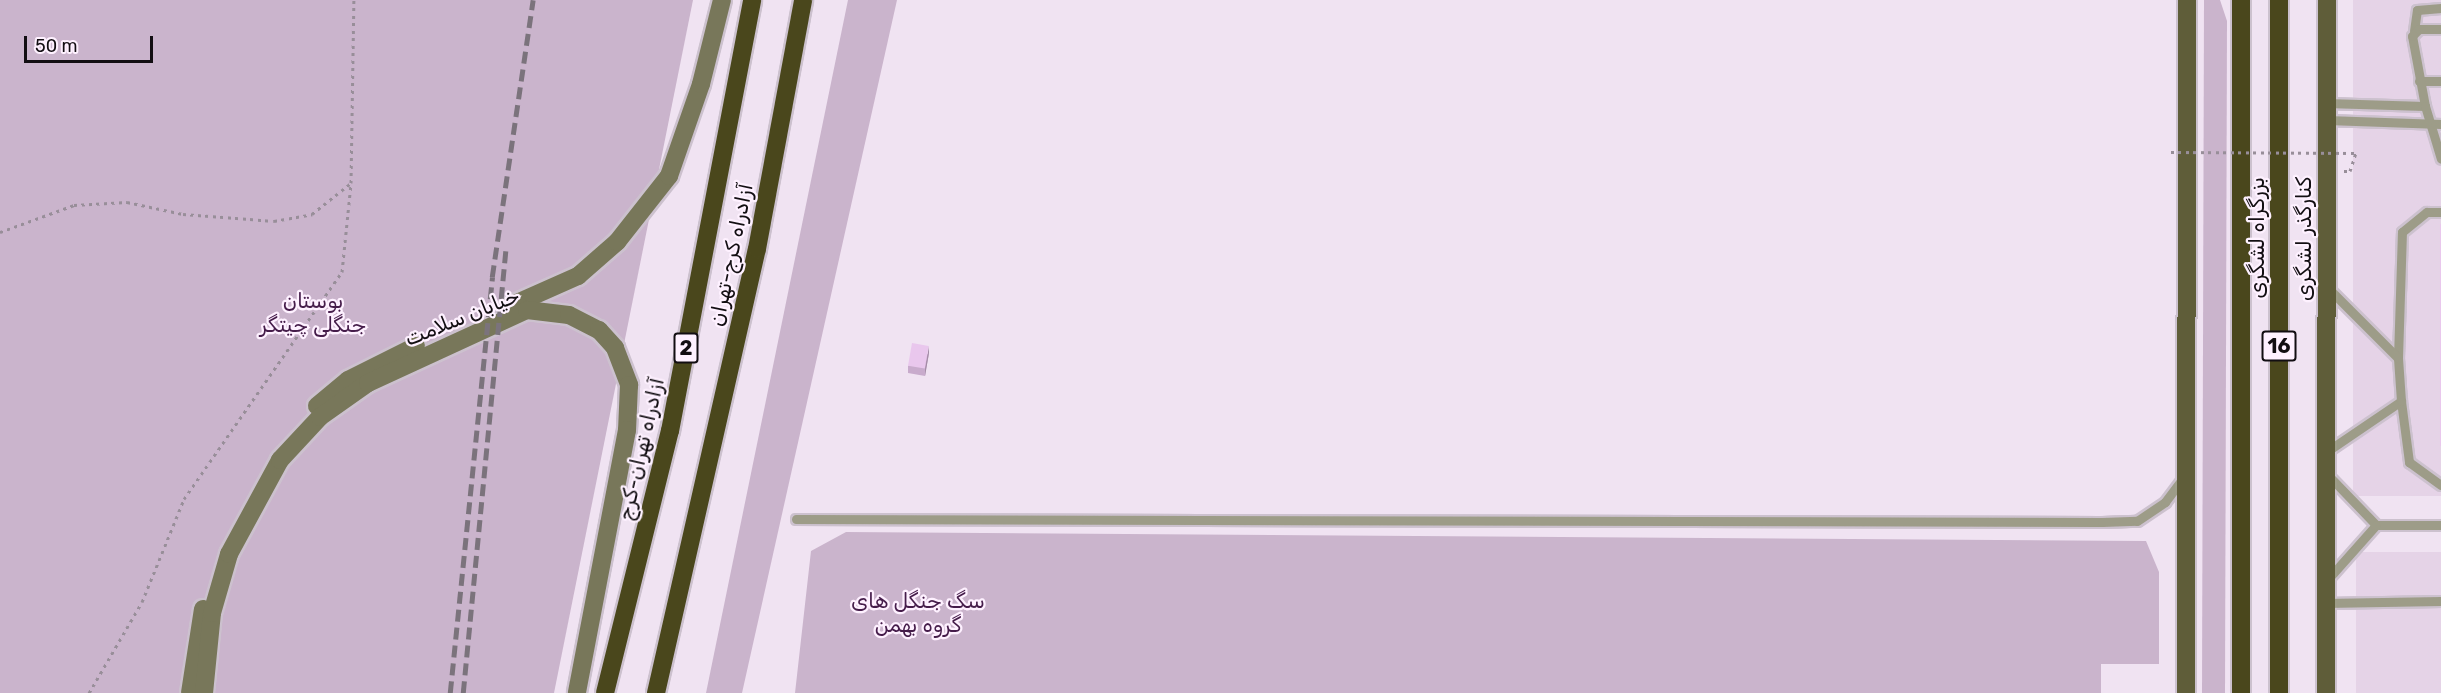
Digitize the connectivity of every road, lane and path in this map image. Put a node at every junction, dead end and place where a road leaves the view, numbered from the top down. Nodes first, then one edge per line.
1 (354, 0) edge
2 (722, 0) edge
3 (752, 0) edge
4 (803, 0) edge
5 (2187, 0) edge
6 (2241, 0) edge
7 (2280, 0) edge
8 (2327, 0) edge
9 (2441, 8) edge
10 (2441, 29) edge
11 (2414, 31) junction
12 (2419, 81) junction
13 (2441, 81) edge
14 (2425, 106) junction
15 (2326, 111) junction
16 (2436, 124) edge
17 (2171, 152) dead end
18 (2441, 159) edge
19 (2350, 171) dead end
20 (351, 183) junction
21 (2441, 212) edge
22 (0, 232) edge
23 (2327, 287) junction
24 (2398, 358) junction
25 (2401, 401) junction
26 (2324, 462) junction
27 (2186, 474) junction
28 (2441, 485) edge
29 (796, 519) dead end
30 (2376, 525) junction
31 (2441, 525) edge
32 (2325, 581) junction
33 (2441, 601) edge
34 (2325, 603) junction
35 (88, 693) edge
36 (190, 693) edge
37 (204, 693) edge
38 (577, 693) edge
39 (605, 693) edge
40 (656, 693) edge
41 (2186, 693) edge
42 (2241, 693) edge
43 (2279, 693) edge
44 (2326, 693) edge

1 - 20 path
2 - 36 main road, خیابان سلامت
3 - 39 highway, آزادراه تهران-کرج / 2
4 - 40 highway, آزادراه کرج-تهران / 2
5 - 27 main road
6 - 42 highway, بزرگراه لشگری / 16
7 - 43 highway, بزرگراه لشگری / 16
8 - 15 main road, کنارگذر لشگری
9 - 11 lane
10 - 11 lane
11 - 12 lane
12 - 13 lane
12 - 14 lane
14 - 15 lane
14 - 16 lane
15 - 16 lane
15 - 23 main road, کنارگذر لشگری
16 - 18 lane
17 - 19 path, bridge
20 - 22 path
20 - 35 path
21 - 24 lane
23 - 24 lane
23 - 26 main road, کنارگذر لشگری
24 - 25 lane
25 - 26 lane
25 - 28 lane
26 - 30 lane
26 - 32 main road, کنارگذر لشگری
27 - 29 lane
27 - 41 main road
30 - 31 lane
30 - 32 lane
32 - 34 main road, کنارگذر لشگری
33 - 34 lane
34 - 44 main road, کنارگذر لشگری
37 - 38 main road, خیابان سلامت

